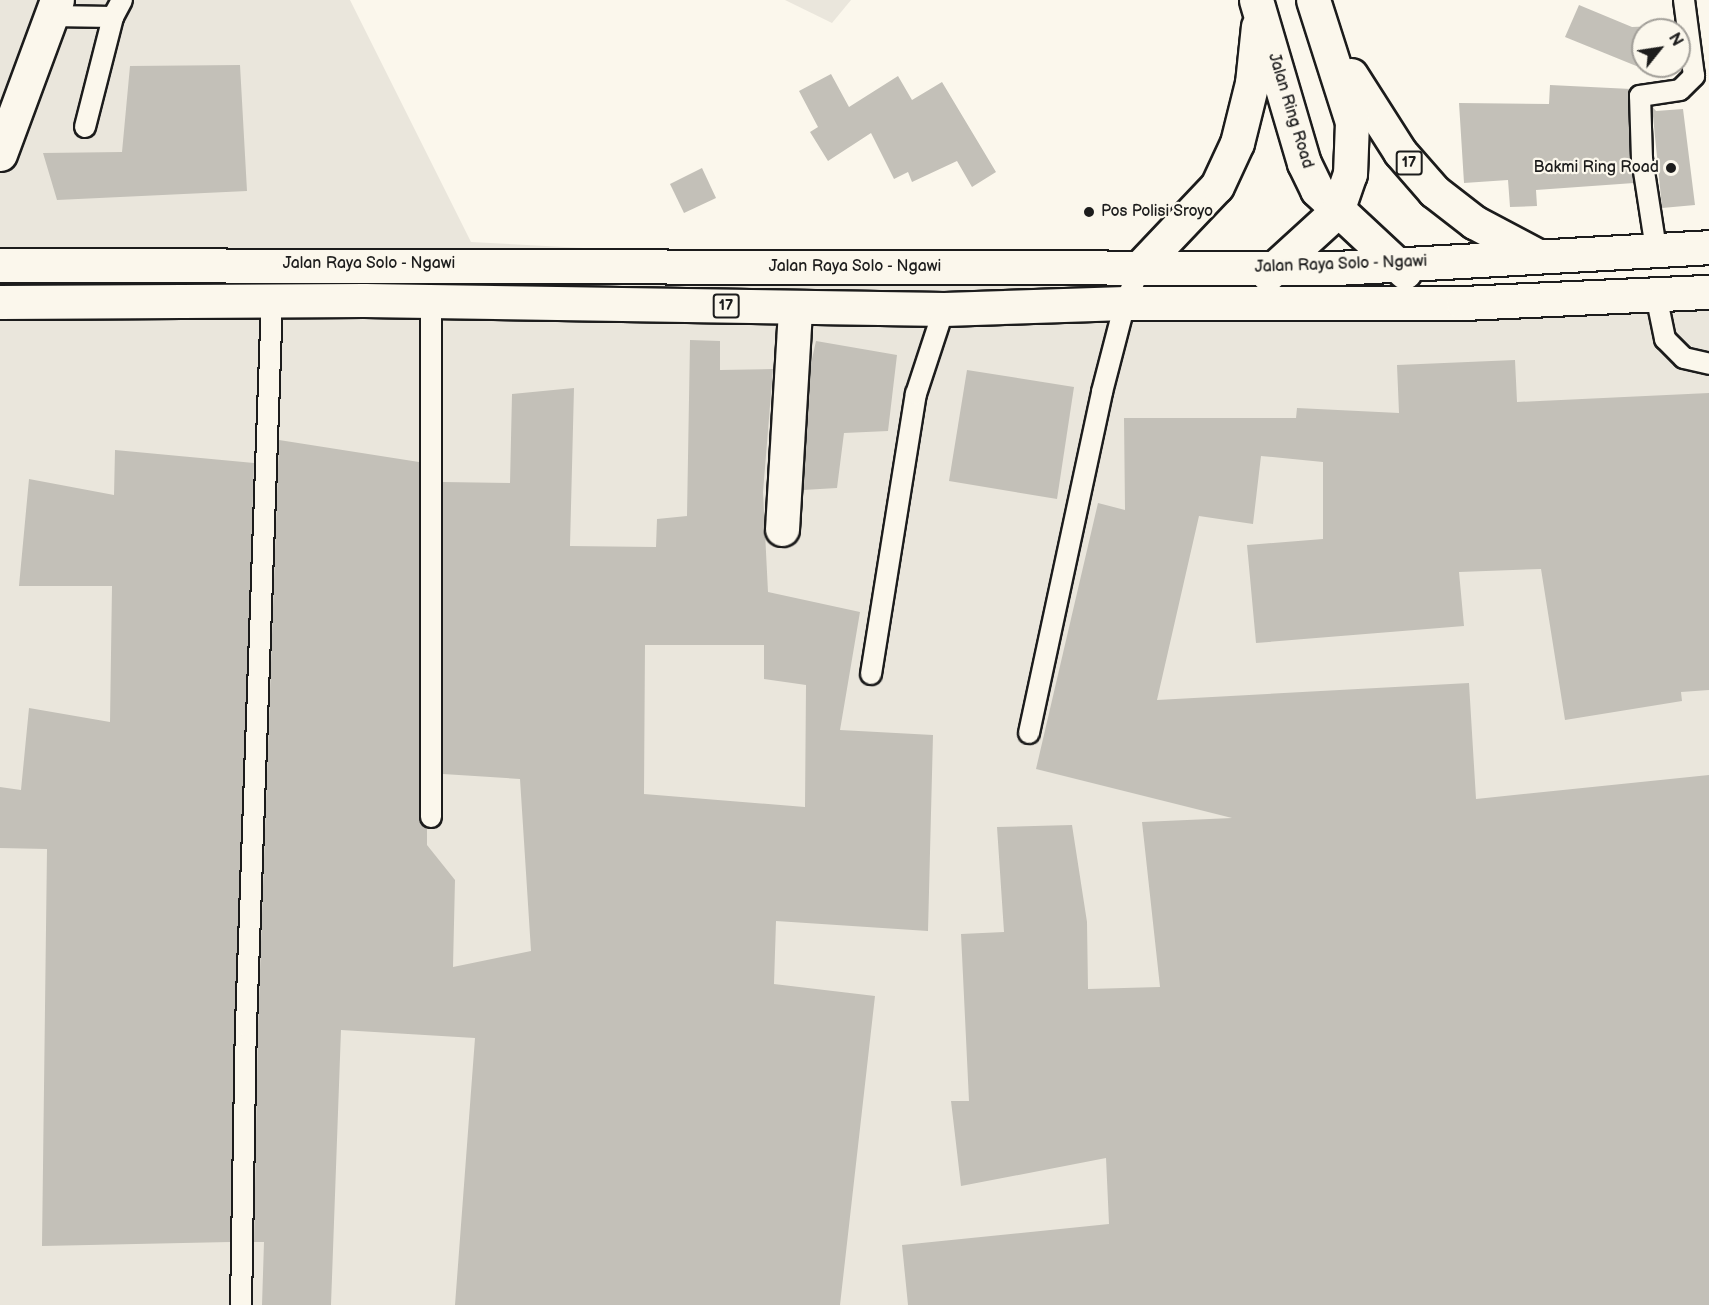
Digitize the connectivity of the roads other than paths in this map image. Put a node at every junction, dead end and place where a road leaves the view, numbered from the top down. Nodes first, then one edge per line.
1 (1684, 0) edge
2 (1258, 5) edge
3 (54, 8) edge
4 (117, 9) edge
5 (1319, 15) edge
6 (85, 127) dead end
7 (0, 154) edge
8 (1337, 211) junction
9 (1709, 247) edge
10 (1656, 249) junction
11 (1536, 255) junction
12 (1395, 264) junction
13 (0, 265) edge
14 (1141, 266) junction
15 (1277, 268) junction
16 (1709, 292) edge
17 (1656, 295) junction
18 (272, 300) junction
19 (431, 301) junction
20 (0, 302) edge
21 (1125, 303) junction
22 (1451, 303) junction
23 (1226, 306) junction
24 (795, 307) junction
25 (944, 309) junction
26 (1709, 364) edge
27 (782, 529) dead end
28 (871, 674) dead end
29 (1029, 734) dead end
30 (431, 817) dead end
31 (241, 1305) edge

1 - 10 lane
2 - 8 main road, Jalan Ring Road
2 - 14 main road
3 - 4 lane
3 - 7 main road
4 - 6 lane
5 - 8 main road, 17
5 - 11 main road, 17
8 - 12 main road, Jalan Ring Road
8 - 15 main road
9 - 10 main road, Jalan Raya Solo - Ngawi
10 - 11 main road, Jalan Raya Solo - Ngawi
11 - 12 main road, Jalan Raya Solo - Ngawi
12 - 15 main road, Jalan Raya Solo - Ngawi
12 - 22 main road, Jalan Ring Road
13 - 14 main road, Jalan Raya Solo - Ngawi
14 - 15 main road, Jalan Raya Solo - Ngawi
14 - 21 lane
15 - 23 main road
16 - 17 main road, 17
17 - 22 main road, 17
17 - 26 lane
18 - 19 main road, 17
18 - 20 main road, 17
18 - 31 lane
19 - 24 main road, 17
19 - 30 lane
21 - 23 main road, 17
21 - 25 main road, 17
21 - 29 lane
22 - 23 main road, 17
24 - 25 main road, 17
24 - 27 main road
25 - 28 lane

